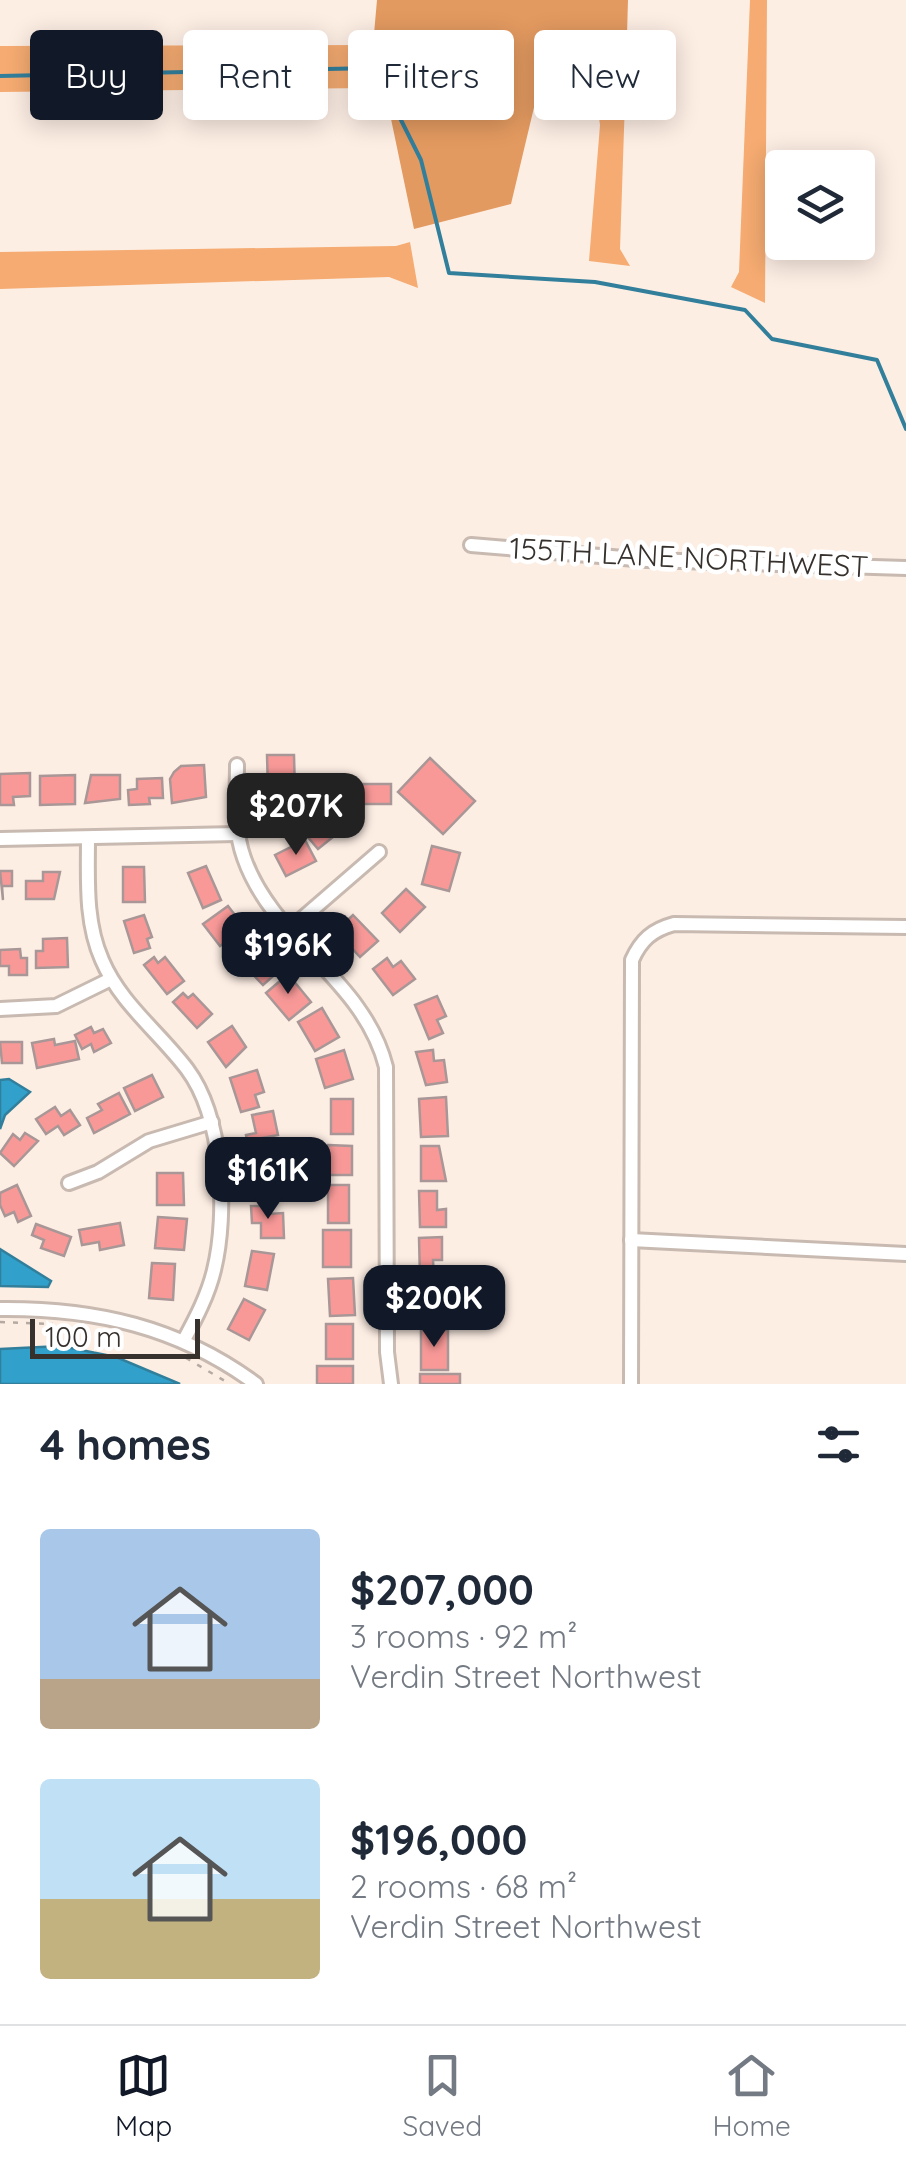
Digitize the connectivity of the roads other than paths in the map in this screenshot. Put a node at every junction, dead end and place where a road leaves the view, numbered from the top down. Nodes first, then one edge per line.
1 (471, 545) dead end
2 (906, 568) edge
3 (237, 766) dead end
4 (237, 834) junction
5 (88, 838) junction
6 (0, 839) edge
7 (379, 852) dead end
8 (906, 927) edge
9 (290, 929) junction
10 (111, 979) junction
11 (0, 1009) edge
12 (212, 1122) junction
13 (68, 1183) dead end
14 (631, 1240) junction
15 (906, 1254) edge
16 (0, 1309) edge
17 (184, 1340) junction
18 (256, 1384) edge
19 (392, 1384) edge
20 (631, 1384) edge

1 - 2 street, 155TH LANE NORTHWEST
3 - 4 street
4 - 5 street
4 - 9 street
5 - 6 street
5 - 10 street
7 - 9 street
8 - 14 street
9 - 19 street
10 - 11 street
10 - 12 street
12 - 13 street
12 - 17 street
14 - 15 street
14 - 20 street
16 - 17 street
17 - 18 street

